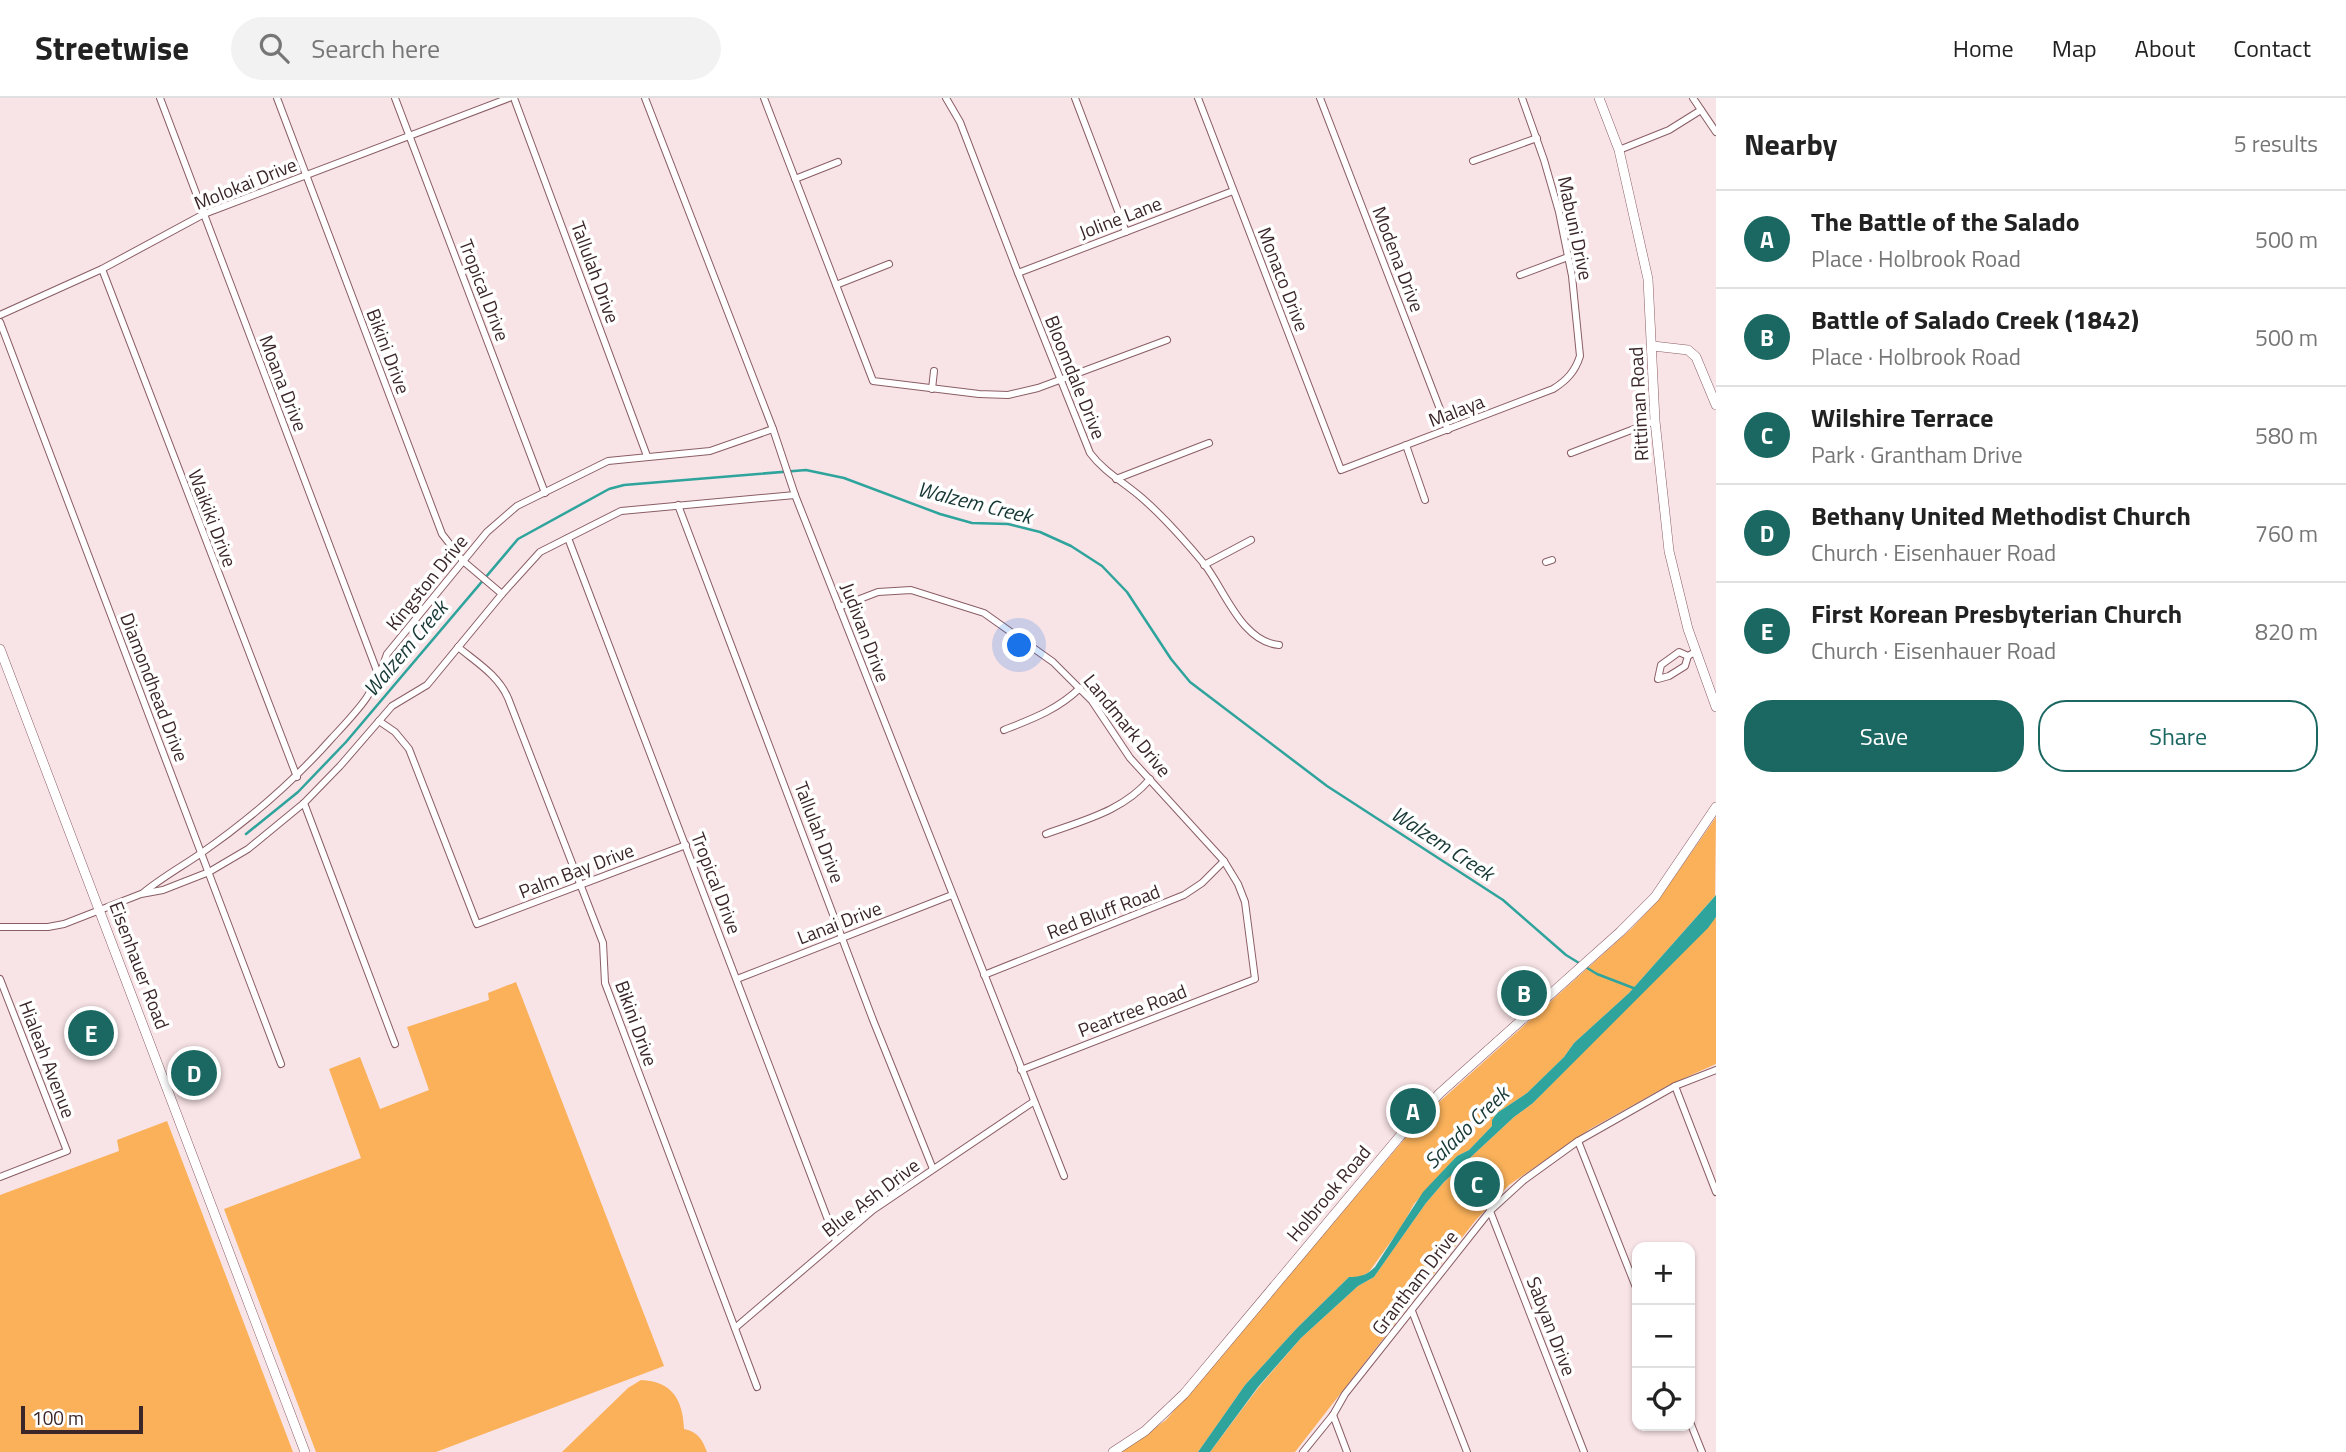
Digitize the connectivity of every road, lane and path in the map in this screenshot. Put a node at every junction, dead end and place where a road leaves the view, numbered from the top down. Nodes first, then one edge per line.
1 (160, 98) edge
2 (277, 98) edge
3 (395, 98) edge
4 (509, 98) edge
5 (514, 98) edge
6 (645, 98) edge
7 (764, 98) edge
8 (946, 98) edge
9 (1075, 98) edge
10 (1198, 98) edge
11 (1320, 98) edge
12 (1522, 98) edge
13 (1598, 98) edge
14 (1693, 98) edge
15 (1701, 110) junction
16 (1716, 132) edge
17 (409, 136) junction
18 (1537, 138) junction
19 (1619, 150) junction
20 (1473, 161) dead end
21 (838, 162) dead end
22 (306, 174) junction
23 (796, 179) junction
24 (1234, 191) junction
25 (204, 214) junction
26 (1126, 232) junction
27 (1568, 257) junction
28 (889, 264) dead end
29 (102, 269) junction
30 (1018, 273) junction
31 (1520, 275) dead end
32 (836, 285) junction
33 (0, 314) edge
34 (0, 322) edge
35 (1167, 340) dead end
36 (1653, 346) junction
37 (1576, 368) joint
38 (934, 371) dead end
39 (1060, 380) junction
40 (932, 388) junction
41 (1716, 405) edge
42 (1655, 421) junction
43 (773, 429) junction
44 (1448, 430) junction
45 (1209, 443) dead end
46 (1406, 445) junction
47 (1571, 453) dead end
48 (647, 456) junction
49 (1340, 471) joint
50 (1116, 479) junction
51 (545, 493) junction
52 (795, 495) junction
53 (1425, 499) dead end
54 (678, 505) junction
55 (568, 538) junction
56 (1251, 540) dead end
57 (463, 561) junction
58 (1204, 565) junction
59 (502, 594) junction
60 (839, 607) junction
61 (1279, 645) dead end
62 (458, 647) junction
63 (0, 649) edge
64 (1691, 654) junction
65 (380, 679) junction
66 (1080, 688) junction
67 (1716, 707) edge
68 (379, 721) junction
69 (1004, 730) dead end
70 (297, 777) junction
71 (1150, 779) junction
72 (304, 803) junction
73 (1716, 807) edge
74 (1046, 834) dead end
75 (686, 845) junction
76 (201, 853) junction
77 (1224, 861) junction
78 (209, 872) junction
79 (581, 885) junction
80 (141, 894) junction
81 (952, 895) junction
82 (100, 911) junction
83 (0, 927) edge
84 (844, 937) junction
85 (984, 975) junction
86 (0, 979) edge
87 (737, 979) junction
88 (1255, 979) joint
89 (395, 1044) dead end
90 (281, 1064) dead end
91 (1021, 1070) junction
92 (1716, 1070) edge
93 (1675, 1086) junction
94 (1033, 1101) junction
95 (1578, 1141) junction
96 (933, 1169) junction
97 (1064, 1176) dead end
98 (0, 1177) edge
99 (1716, 1192) edge
100 (1490, 1211) junction
101 (836, 1241) junction
102 (1632, 1277) edge
103 (1412, 1311) junction
104 (735, 1328) junction
105 (757, 1387) dead end
106 (1333, 1415) junction
107 (1694, 1431) edge
108 (305, 1452) edge
109 (1113, 1452) edge
110 (1303, 1452) edge
111 (1347, 1452) edge
112 (1467, 1452) edge
113 (1584, 1452) edge
114 (1702, 1452) edge

1 - 25 street, Moana Drive
2 - 22 street, Bikini Drive
3 - 17 street, Tropical Drive
4 - 17 street, Molokai Drive
5 - 48 street, Tallulah Drive
6 - 43 street, Judivan Drive
7 - 23 street
8 - 30 street, Bloomdale Drive
9 - 26 street
10 - 24 street, Monaco Drive
11 - 44 street, Modena Drive
12 - 18 street, Mabuni Drive
13 - 19 main road, Rittiman Road
14 - 15 street
15 - 16 street
15 - 19 street
17 - 22 street, Molokai Drive
17 - 51 street, Tropical Drive
18 - 20 street
18 - 27 street, Mabuni Drive
19 - 36 main road, Rittiman Road
21 - 23 street
22 - 25 street, Molokai Drive
22 - 57 street, Bikini Drive
23 - 32 street
24 - 26 street, Joline Lane
24 - 49 street, Monaco Drive
25 - 29 street, Molokai Drive
25 - 65 street, Moana Drive
26 - 30 street, Joline Lane
27 - 31 street
27 - 37 street, Mabuni Drive
28 - 32 street
29 - 33 street, Molokai Drive
29 - 70 street, Waikiki Drive
30 - 39 street, Bloomdale Drive
32 - 40 street
34 - 76 street, Diamondhead Drive
35 - 39 street
36 - 41 main road
36 - 42 main road, Rittiman Road
37 - 44 street, Malaya
38 - 40 street
39 - 40 street
39 - 50 street, Bloomdale Drive
42 - 47 street
42 - 64 main road, Rittiman Road
43 - 48 street, Kingston Drive
43 - 52 street, Judivan Drive
44 - 46 street, Malaya
45 - 50 street
46 - 49 street, Malaya
46 - 53 street
48 - 51 street, Kingston Drive
50 - 58 street, Bloomdale Drive
51 - 57 street, Kingston Drive
52 - 54 street, Kingston Drive
52 - 60 street, Judivan Drive
54 - 55 street, Kingston Drive
54 - 84 street, Tallulah Drive
55 - 59 street, Kingston Drive
55 - 75 street, Tropical Drive
56 - 58 street
57 - 59 street, Bikini Drive
57 - 65 street, Kingston Drive
58 - 61 street, Bloomdale Drive
59 - 62 street, Kingston Drive
60 - 66 street, Landmark Drive
60 - 81 street, Judivan Drive
62 - 68 street, Kingston Drive
62 - 79 street, Bikini Drive
63 - 82 main road, Eisenhauer Road
64 - 64 street
64 - 67 main road, Rittiman Road
65 - 70 street, Kingston Drive
66 - 69 street
66 - 71 street, Landmark Drive
68 - 72 street, Kingston Drive
68 - 79 street, Palm Bay Drive
70 - 76 street, Kingston Drive
71 - 74 street
71 - 77 street, Landmark Drive
72 - 78 street, Kingston Drive
72 - 89 street
73 - 109 main road, Holbrook Road
75 - 79 street, Palm Bay Drive
75 - 87 street, Tropical Drive
76 - 78 street, Diamondhead Drive
76 - 80 street, Kingston Drive
77 - 85 street, Red Bluff Road
77 - 88 street, Landmark Drive
78 - 80 street, Kingston Drive
78 - 90 street, Diamondhead Drive
79 - 104 street, Bikini Drive
80 - 82 street, Kingston Drive
81 - 84 street, Lanai Drive
81 - 85 street, Judivan Drive
82 - 83 street, Kingston Drive
82 - 108 main road, Eisenhauer Road
84 - 87 street, Lanai Drive
84 - 96 street, Tallulah Drive
85 - 91 street, Judivan Drive
86 - 98 street, Hialeah Avenue
87 - 101 street, Tropical Drive
88 - 91 street, Peartree Road
91 - 94 street, Judivan Drive
92 - 93 street, Grantham Drive
93 - 95 street, Grantham Drive
93 - 99 street
94 - 96 street, Blue Ash Drive
94 - 97 street, Judivan Drive
95 - 100 street, Grantham Drive
95 - 102 street
96 - 101 street, Blue Ash Drive
100 - 103 street, Grantham Drive
100 - 113 street, Sabyan Drive
101 - 104 street, Blue Ash Drive
103 - 106 street, Grantham Drive
103 - 112 street
104 - 105 street, Bikini Drive
106 - 110 street, Grantham Drive
106 - 111 street
107 - 114 street

